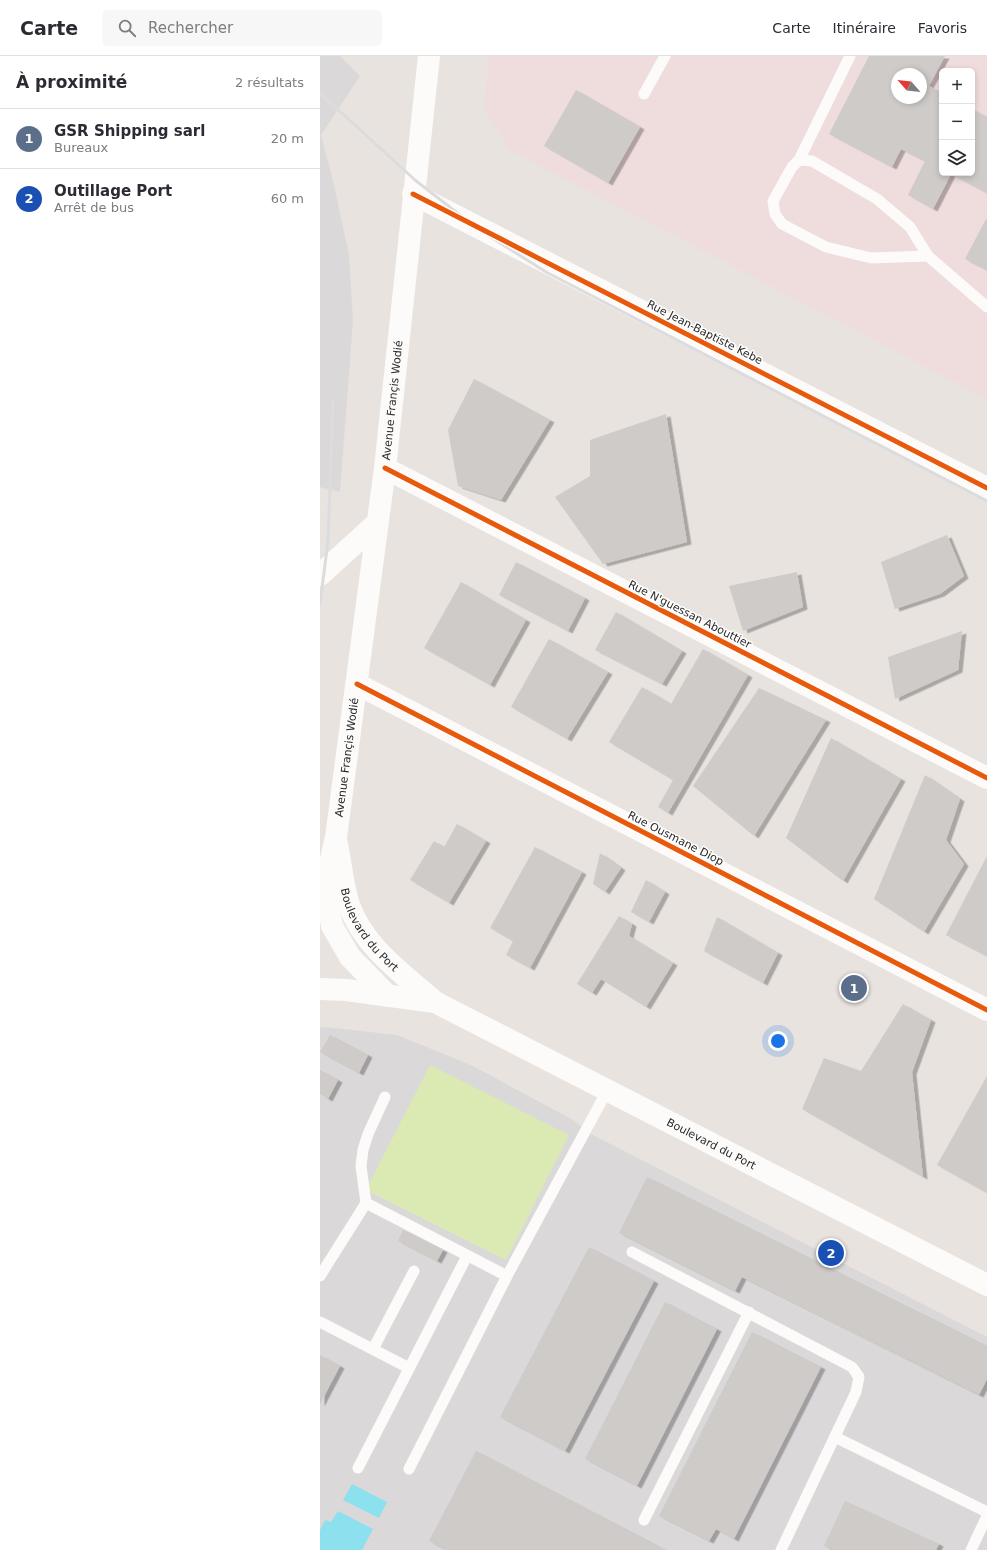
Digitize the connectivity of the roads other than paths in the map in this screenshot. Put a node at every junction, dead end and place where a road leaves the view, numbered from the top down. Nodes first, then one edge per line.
1 (429, 56) edge
2 (665, 56) edge
3 (850, 56) edge
4 (644, 94) dead end
5 (799, 160) junction
6 (413, 194) junction
7 (928, 256) junction
8 (987, 308) edge
9 (385, 468) junction
10 (987, 488) edge
11 (377, 523) junction
12 (320, 575) edge
13 (356, 684) junction
14 (987, 778) edge
15 (336, 837) junction
16 (320, 858) edge
17 (320, 988) edge
18 (388, 996) junction
19 (435, 1002) junction
20 (987, 1010) edge
21 (607, 1091) junction
22 (385, 1097) dead end
23 (366, 1203) junction
24 (632, 1252) dead end
25 (467, 1256) junction
26 (414, 1272) dead end
27 (320, 1276) edge
28 (507, 1276) junction
29 (987, 1285) edge
30 (749, 1312) junction
31 (320, 1322) edge
32 (373, 1349) junction
33 (410, 1368) junction
34 (835, 1437) junction
35 (358, 1468) dead end
36 (409, 1469) dead end
37 (987, 1512) edge
38 (987, 1516) edge
39 (644, 1520) dead end
40 (781, 1550) edge
41 (971, 1550) edge

1 - 6 street, Avenue Françis Wodié
2 - 4 lane
3 - 5 lane
5 - 7 lane
5 - 7 lane
6 - 9 street, Avenue Françis Wodié
6 - 10 street, Rue Jean-Baptiste Kebe
7 - 8 lane
9 - 11 street, Avenue Françis Wodié
9 - 14 street, Rue N'guessan Abouttier
11 - 12 street
11 - 13 street, Avenue Françis Wodié
13 - 15 street, Avenue Françis Wodié
13 - 20 street, Rue Ousmane Diop
15 - 16 street, Avenue Françis Wodié
15 - 18 street
15 - 19 street, Boulevard du Port
17 - 18 street, Boulevard du Port
18 - 19 street, Boulevard du Port
19 - 21 street, Boulevard du Port
21 - 28 lane
21 - 29 street, Boulevard du Port
22 - 23 lane
23 - 25 lane
23 - 27 lane
24 - 30 lane
25 - 28 lane
25 - 33 lane
26 - 32 lane
28 - 36 lane
30 - 34 lane
30 - 39 lane
31 - 32 lane
32 - 33 lane
33 - 35 lane
34 - 37 lane
34 - 40 lane
38 - 41 lane

